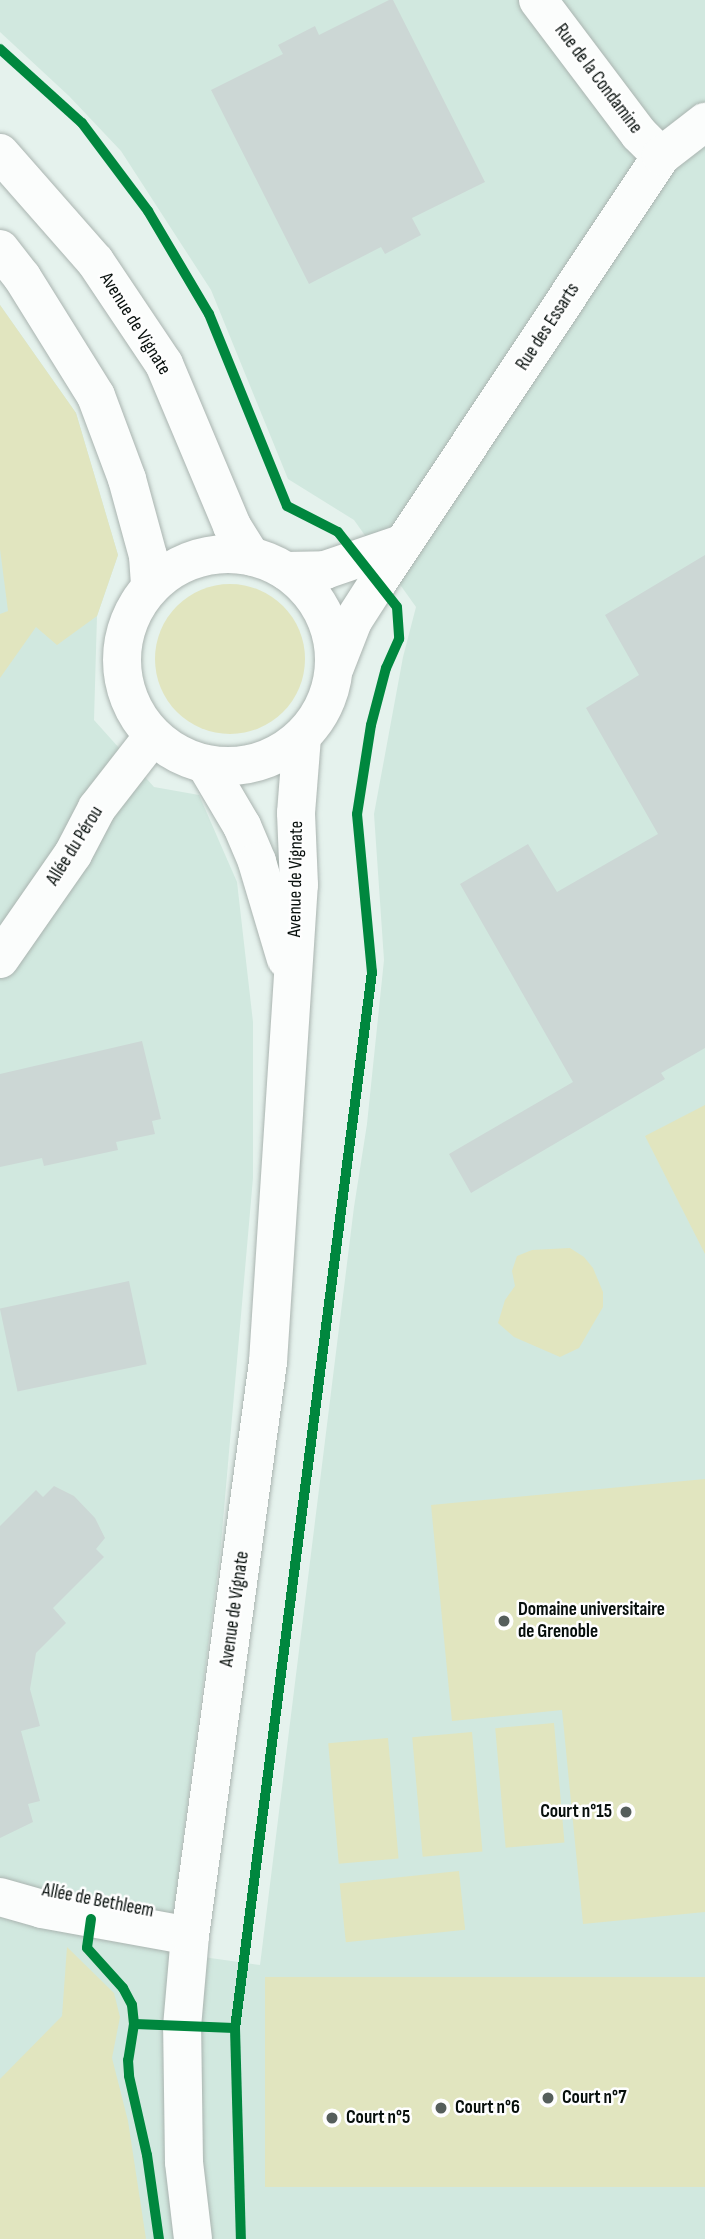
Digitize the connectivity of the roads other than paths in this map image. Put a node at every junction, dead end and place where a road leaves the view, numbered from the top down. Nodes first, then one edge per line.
1 (538, 0) edge
2 (705, 122) edge
3 (0, 153) edge
4 (661, 156) junction
5 (0, 249) edge
6 (404, 542) junction
7 (250, 556) junction
8 (286, 571) junction
9 (150, 587) junction
10 (335, 667) junction
11 (153, 736) junction
12 (302, 737) junction
13 (206, 765) junction
14 (0, 959) edge
15 (292, 978) junction
16 (0, 1897) edge
17 (190, 1936) junction
18 (193, 2239) edge

1 - 4 street, Rue de la Condamine
2 - 4 street, Rue des Essarts
3 - 7 street, Avenue de Vignate
4 - 6 street, Rue des Essarts
5 - 9 street
6 - 8 street
6 - 10 street, Rue des Essarts
7 - 8 street
7 - 9 street
8 - 10 street
9 - 11 street
10 - 12 street
11 - 13 street
11 - 14 street, Allée du Pérou
12 - 13 street
12 - 15 street, Avenue de Vignate
13 - 15 street, Avenue de Vignate
15 - 17 street, Avenue de Vignate
16 - 17 street, Allée de Bethleem
17 - 18 street, Avenue de Vignate

